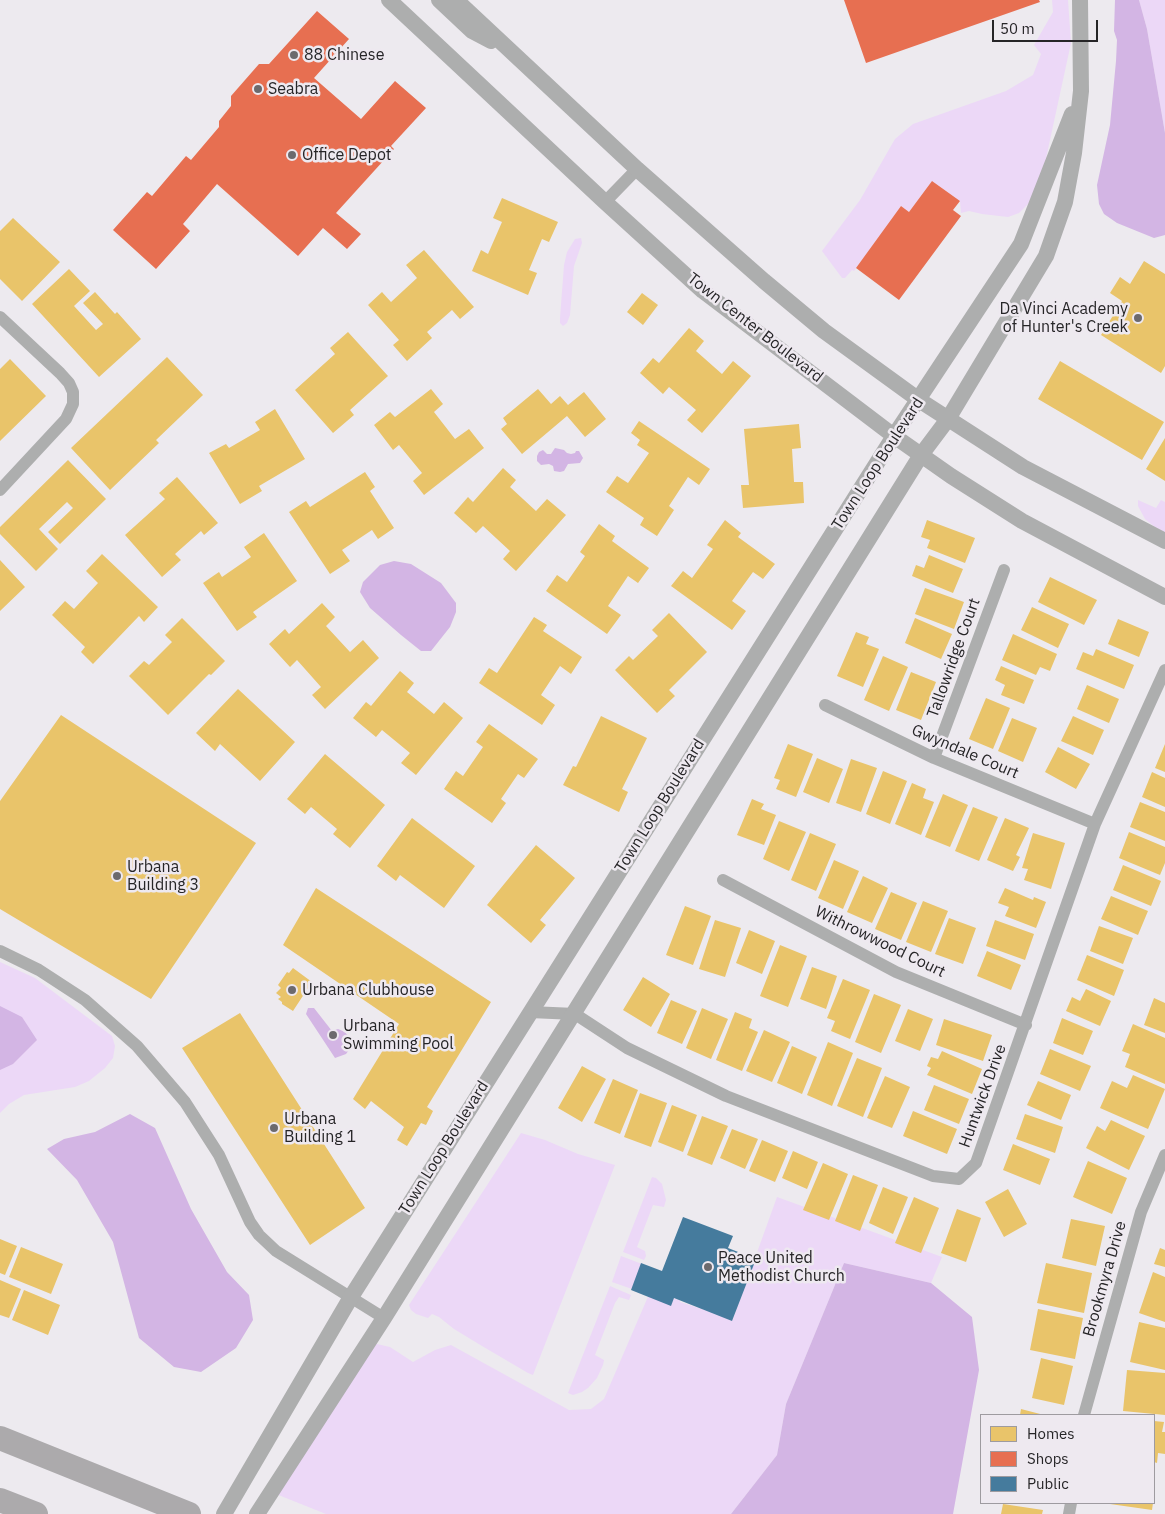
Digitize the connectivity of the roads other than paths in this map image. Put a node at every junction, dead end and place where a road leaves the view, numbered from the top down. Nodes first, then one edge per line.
1 (389, 0) edge
2 (439, 0) edge
3 (456, 0) edge
4 (1080, 0) edge
5 (511, 52) junction
6 (1080, 91) junction
7 (637, 169) junction
8 (605, 202) junction
9 (0, 317) edge
10 (919, 400) junction
11 (948, 419) junction
12 (894, 436) junction
13 (921, 455) junction
14 (0, 490) edge
15 (1165, 541) edge
16 (1004, 570) dead end
17 (1165, 597) edge
18 (1165, 670) edge
19 (825, 705) dead end
20 (934, 758) junction
21 (1095, 824) junction
22 (723, 880) dead end
23 (0, 951) edge
24 (530, 1012) junction
25 (574, 1014) junction
26 (1026, 1025) junction
27 (1165, 1155) edge
28 (351, 1297) junction
29 (384, 1318) junction
30 (1084, 1414) edge
31 (0, 1438) edge
32 (0, 1500) edge
33 (184, 1512) edge
34 (36, 1514) edge
35 (224, 1514) edge
36 (257, 1514) edge

1 - 8 street, Town Center Boulevard
2 - 5 street
3 - 5 street
4 - 6 street, Town Loop Boulevard
5 - 7 street
6 - 10 street, Town Loop Boulevard
6 - 11 street, Town Loop Boulevard
7 - 8 street
7 - 10 street
8 - 12 street, Town Center Boulevard
9 - 14 street
10 - 11 street
10 - 12 street, Town Loop Boulevard
11 - 13 street, Town Loop Boulevard
11 - 15 street
12 - 13 street, Town Center Boulevard
12 - 24 street, Town Loop Boulevard
13 - 17 street, Town Center Boulevard
13 - 25 street, Town Loop Boulevard
16 - 20 street, Tallowridge Court
18 - 21 street, Huntwick Drive
19 - 20 street, Gwyndale Court
20 - 21 street, Gwyndale Court
21 - 26 street, Huntwick Drive
22 - 26 street, Withrowwood Court
23 - 28 street
24 - 25 street
24 - 28 street, Town Loop Boulevard
25 - 26 street, Huntwick Drive
25 - 29 street, Town Loop Boulevard
27 - 30 street, Brookmyra Drive
28 - 29 street
28 - 35 street, Town Loop Boulevard
29 - 36 street, Town Loop Boulevard
31 - 33 highway
32 - 34 highway

